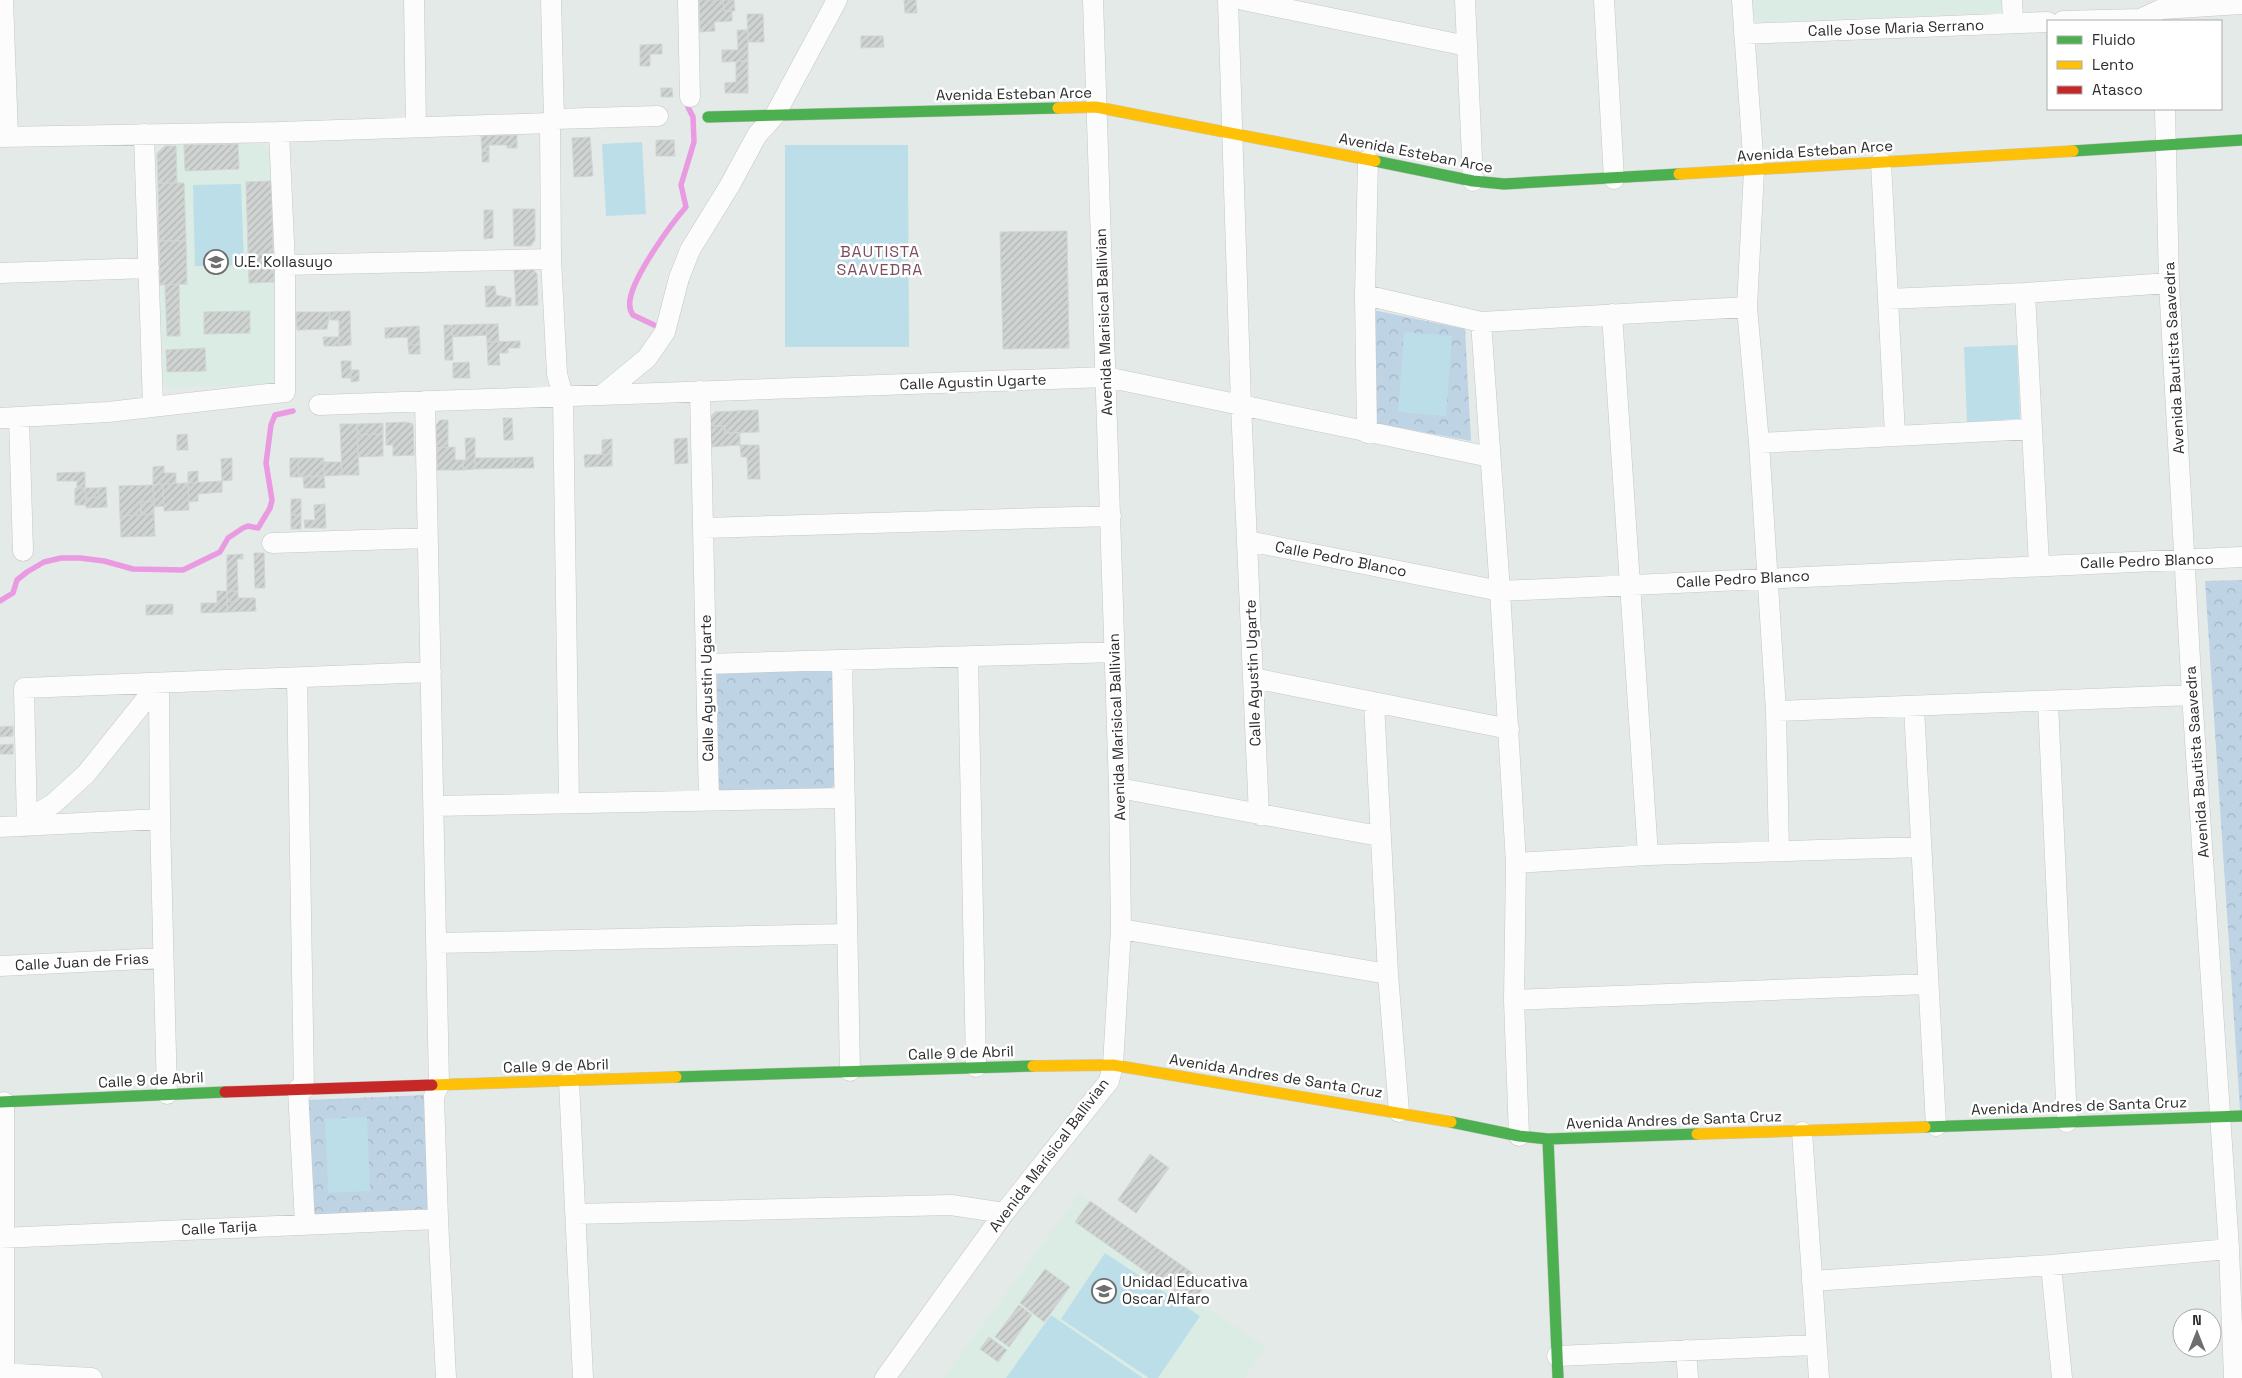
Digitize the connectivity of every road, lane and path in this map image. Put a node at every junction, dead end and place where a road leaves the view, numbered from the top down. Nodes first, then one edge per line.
1 (3, 0) edge
2 (414, 0) edge
3 (551, 0) edge
4 (688, 0) edge
5 (837, 0) edge
6 (1093, 0) edge
7 (1228, 0) edge
8 (1243, 0) edge
9 (1465, 0) edge
10 (1604, 0) edge
11 (1742, 0) edge
12 (2012, 0) edge
13 (2242, 4) edge
14 (2162, 10) edge
15 (2102, 20) edge
16 (2047, 22) edge
17 (2013, 23) junction
18 (1744, 34) junction
19 (1467, 46) junction
20 (690, 97) dead end
21 (1096, 107) junction
22 (2165, 110) edge
23 (775, 115) junction
24 (658, 116) dead end
25 (708, 117) dead end
26 (552, 121) junction
27 (416, 127) junction
28 (279, 132) junction
29 (1232, 132) junction
30 (144, 134) junction
31 (4, 136) edge
32 (2242, 140) edge
33 (2166, 146) junction
34 (1368, 160) junction
35 (1881, 162) junction
36 (1754, 170) junction
37 (1614, 178) junction
38 (1473, 181) junction
39 (551, 259) junction
40 (285, 265) junction
41 (149, 268) junction
42 (0, 273) edge
43 (2169, 283) junction
44 (2025, 293) junction
45 (1365, 295) junction
46 (1888, 299) junction
47 (1747, 307) junction
48 (1612, 314) junction
49 (1481, 322) junction
50 (1106, 377) junction
51 (700, 391) junction
52 (602, 394) junction
53 (563, 396) junction
54 (425, 401) junction
55 (1241, 404) junction
56 (319, 405) dead end
57 (153, 406) junction
58 (10, 418) edge
59 (2032, 429) junction
60 (1367, 433) junction
61 (1894, 435) junction
62 (1759, 443) junction
63 (1490, 457) junction
64 (1111, 516) junction
65 (703, 528) junction
66 (427, 538) junction
67 (1248, 541) junction
68 (272, 543) dead end
69 (22, 551) dead end
70 (2242, 557) edge
71 (2186, 559) junction
72 (2039, 565) junction
73 (1766, 577) junction
74 (1629, 585) junction
75 (1500, 591) junction
76 (1114, 652) junction
77 (968, 658) junction
78 (842, 660) junction
79 (706, 664) junction
80 (431, 672) junction
81 (297, 678) junction
82 (1253, 678) junction
83 (159, 683) junction
84 (2192, 695) junction
85 (2048, 702) junction
86 (1374, 703) junction
87 (1914, 707) junction
88 (1776, 712) junction
89 (1509, 729) junction
90 (1119, 788) junction
91 (845, 798) junction
92 (710, 800) junction
93 (570, 803) junction
94 (434, 806) junction
95 (1259, 815) junction
96 (160, 819) junction
97 (27, 822) junction
98 (0, 828) edge
99 (1379, 836) junction
100 (1921, 847) junction
101 (1779, 850) junction
102 (1648, 855) junction
103 (1516, 863) junction
104 (1121, 929) junction
105 (847, 934) junction
106 (437, 943) junction
107 (163, 958) junction
108 (0, 966) edge
109 (1388, 974) junction
110 (1928, 984) junction
111 (1514, 1000) junction
112 (1113, 1065) junction
113 (976, 1066) junction
114 (850, 1071) junction
115 (570, 1081) junction
116 (439, 1085) junction
117 (301, 1089) junction
118 (167, 1094) junction
119 (2, 1102) edge
120 (1399, 1112) junction
121 (2242, 1116) edge
122 (2220, 1117) junction
123 (2067, 1122) junction
124 (1936, 1126) junction
125 (1802, 1132) junction
126 (1520, 1136) junction
127 (1548, 1139) junction
128 (1004, 1213) junction
129 (576, 1214) junction
130 (438, 1219) junction
131 (305, 1224) junction
132 (2, 1238) edge
133 (2229, 1249) junction
134 (2051, 1265) junction
135 (1812, 1281) junction
136 (1816, 1345) junction
137 (1686, 1350) junction
138 (1557, 1356) junction
139 (2, 1373) edge
140 (92, 1378) edge
141 (446, 1378) edge
142 (583, 1378) edge
143 (885, 1378) edge
144 (1558, 1378) edge
145 (1688, 1378) edge
146 (1819, 1378) edge
147 (2062, 1378) edge
148 (2234, 1378) edge

1 - 31 street
2 - 27 street
3 - 26 street
4 - 20 street
5 - 23 street
6 - 21 street, Avenida Marisical Ballivian
7 - 29 street
8 - 19 street
9 - 19 street
10 - 37 street
11 - 18 street
12 - 17 street
13 - 14 street
14 - 15 street
16 - 17 street, Calle Jose Maria Serrano
17 - 18 street, Calle Jose Maria Serrano
18 - 36 street
19 - 38 street
21 - 23 street, Avenida Esteban Arce
21 - 29 street, Avenida Esteban Arce
21 - 50 street, Avenida Marisical Ballivian
22 - 33 street, Avenida Bautista Saavedra
23 - 25 street, Avenida Esteban Arce
23 - 52 street
24 - 26 street
26 - 27 street
26 - 39 street
27 - 28 street
28 - 30 street
28 - 40 street
29 - 34 street, Avenida Esteban Arce
29 - 55 street
30 - 31 street
30 - 41 street
32 - 33 street, Avenida Esteban Arce
33 - 35 street, Avenida Esteban Arce
33 - 43 street, Avenida Bautista Saavedra
34 - 38 street, Avenida Esteban Arce
34 - 45 street
35 - 36 street, Avenida Esteban Arce
35 - 46 street
36 - 37 street, Avenida Esteban Arce
36 - 47 street
37 - 38 street, Avenida Esteban Arce
39 - 40 street
39 - 53 street
40 - 57 street
41 - 42 street
41 - 57 street
43 - 44 street
43 - 71 street, Avenida Bautista Saavedra
44 - 46 street
44 - 59 street
45 - 49 street
45 - 60 street
46 - 61 street
47 - 48 street
47 - 62 street
48 - 49 street
48 - 74 street
49 - 63 street
50 - 51 street, Calle Agustin Ugarte
50 - 55 street, Calle Agustin Ugarte
50 - 64 street, Avenida Marisical Ballivian
51 - 52 street
51 - 65 street, Calle Agustin Ugarte
52 - 53 street
53 - 54 street
53 - 93 street
54 - 56 street
54 - 66 street
55 - 60 street
55 - 67 street, Calle Agustin Ugarte
57 - 58 street
58 - 69 street
59 - 61 street
59 - 72 street
60 - 63 street
61 - 62 street
62 - 73 street
63 - 75 street
64 - 65 street
64 - 76 street, Avenida Marisical Ballivian
65 - 79 street, Calle Agustin Ugarte
66 - 68 street
66 - 80 street
67 - 75 street, Calle Pedro Blanco
67 - 82 street, Calle Agustin Ugarte
70 - 71 street, Calle Pedro Blanco
71 - 72 street, Calle Pedro Blanco
71 - 84 street, Avenida Bautista Saavedra
72 - 73 street, Calle Pedro Blanco
73 - 74 street, Calle Pedro Blanco
73 - 88 street
74 - 75 street, Calle Pedro Blanco
74 - 102 street
75 - 89 street
76 - 77 street
76 - 90 street, Avenida Marisical Ballivian
77 - 78 street
77 - 113 street
78 - 79 street
78 - 91 street
79 - 92 street, Calle Agustin Ugarte
80 - 81 street
80 - 94 street
81 - 83 street
81 - 117 street
82 - 86 street
82 - 95 street, Calle Agustin Ugarte
83 - 96 street
83 - 97 street
83 - 97 street
84 - 85 street
84 - 122 street, Avenida Bautista Saavedra
85 - 87 street
85 - 123 street
86 - 89 street
86 - 99 street
87 - 88 street
87 - 100 street
88 - 101 street
89 - 103 street
90 - 95 street
90 - 104 street, Avenida Marisical Ballivian
91 - 92 street
91 - 105 street
92 - 93 street
93 - 94 street
94 - 106 street
95 - 99 street
96 - 97 street
96 - 107 street
97 - 98 street
99 - 109 street
100 - 101 street
100 - 110 street
101 - 102 street
102 - 103 street
103 - 111 street
104 - 109 street
104 - 112 street, Avenida Marisical Ballivian
105 - 106 street
105 - 114 street
106 - 116 street
107 - 108 street, Calle Juan de Frias
107 - 118 street
109 - 120 street
110 - 111 street
110 - 124 street
111 - 126 street
112 - 113 street, Calle 9 de Abril
112 - 120 street, Avenida Andres de Santa Cruz
112 - 128 street, Avenida Marisical Ballivian
113 - 114 street, Calle 9 de Abril
114 - 115 street, Calle 9 de Abril
115 - 116 street, Calle 9 de Abril
115 - 129 street
116 - 117 street, Calle 9 de Abril
116 - 130 street
117 - 118 street, Calle 9 de Abril
117 - 131 street
118 - 119 street, Calle 9 de Abril
119 - 132 street
120 - 126 street, Avenida Andres de Santa Cruz
121 - 122 street, Avenida Andres de Santa Cruz
122 - 123 street, Avenida Andres de Santa Cruz
122 - 133 street, Avenida Bautista Saavedra
123 - 124 street, Avenida Andres de Santa Cruz
124 - 125 street, Avenida Andres de Santa Cruz
125 - 127 street, Avenida Andres de Santa Cruz
125 - 135 street
126 - 127 street, Avenida Andres de Santa Cruz
127 - 138 street
128 - 129 street
128 - 143 street, Avenida Marisical Ballivian
129 - 142 street
130 - 131 street, Calle Tarija
130 - 141 street
131 - 132 street, Calle Tarija
132 - 139 street
133 - 134 street
133 - 148 street, Avenida Bautista Saavedra
134 - 135 street
134 - 147 street
135 - 136 street
136 - 137 street
136 - 146 street
137 - 138 street
137 - 145 street
138 - 144 street
139 - 140 street

